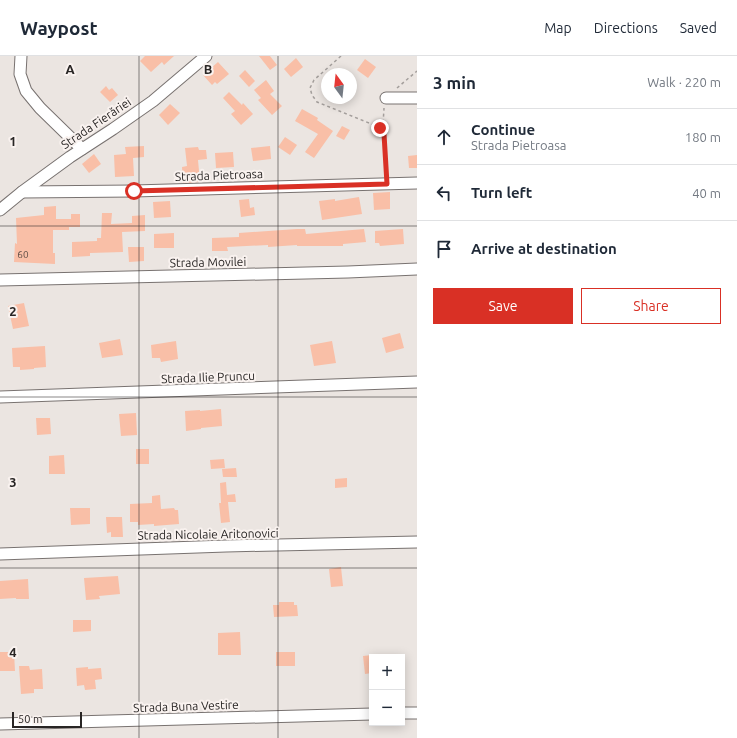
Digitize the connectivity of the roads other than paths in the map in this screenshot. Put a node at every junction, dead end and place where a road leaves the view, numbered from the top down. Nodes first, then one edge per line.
1 (21, 56) edge
2 (206, 56) edge
3 (386, 98) dead end
4 (417, 98) edge
5 (82, 149) junction
6 (417, 183) edge
7 (22, 192) junction
8 (0, 210) edge
9 (417, 269) edge
10 (0, 280) edge
11 (417, 382) edge
12 (0, 397) edge
13 (417, 542) edge
14 (0, 554) edge
15 (405, 713) edge
16 (417, 713) edge
17 (369, 714) edge
18 (0, 724) edge

1 - 5 street
2 - 5 street, Strada Fierăriei
3 - 4 street
5 - 7 street, Strada Fierăriei
6 - 7 street, Strada Pietroasa
7 - 8 street, Strada Fierăriei
9 - 10 street, Strada Movilei
11 - 12 street, Strada Ilie Pruncu
13 - 14 street, Strada Nicolaie Aritonovici
15 - 16 street
17 - 18 street, Strada Buna Vestire

